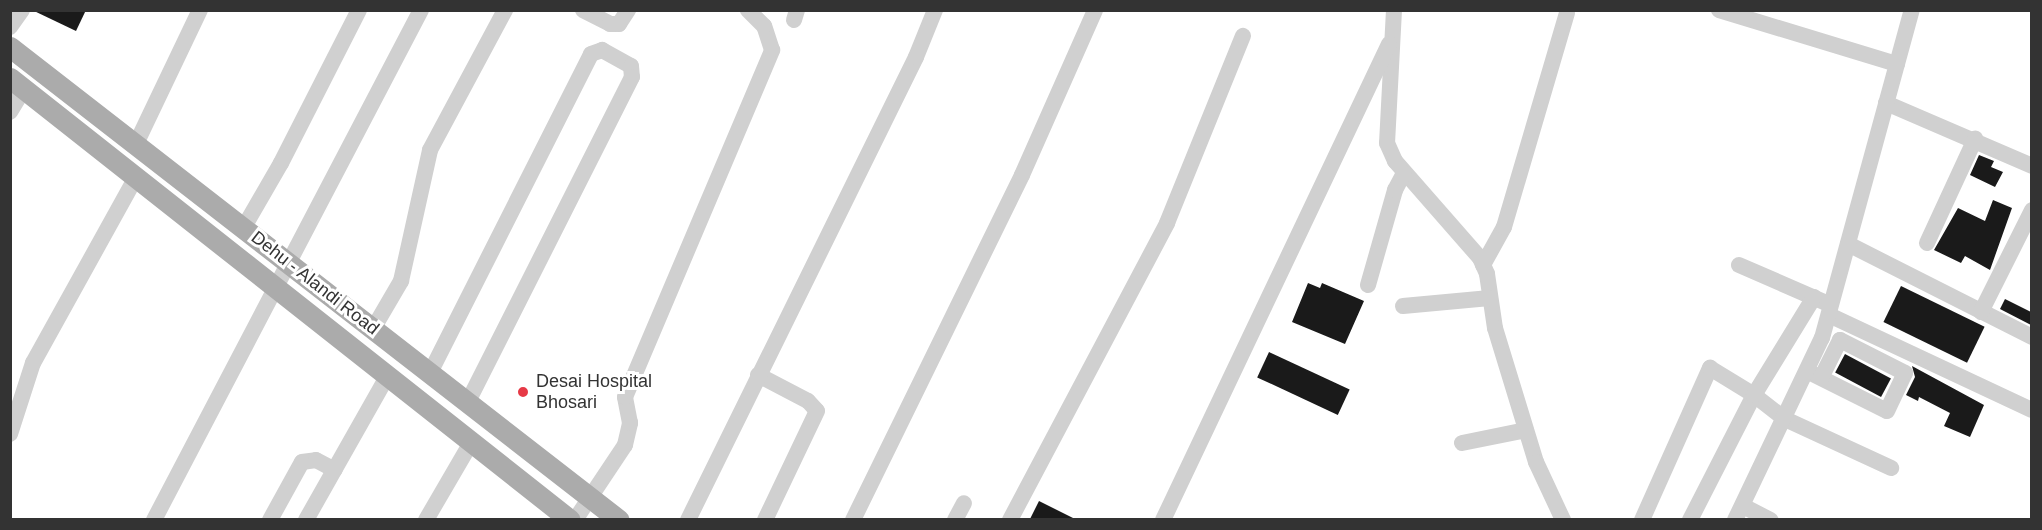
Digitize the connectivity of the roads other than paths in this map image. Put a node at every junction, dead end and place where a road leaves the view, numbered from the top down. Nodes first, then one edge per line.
1 (22, 10) edge
2 (200, 10) edge
3 (359, 10) edge
4 (421, 10) edge
5 (505, 10) edge
6 (583, 10) edge
7 (628, 10) edge
8 (748, 10) edge
9 (934, 10) edge
10 (1095, 10) edge
11 (1394, 10) edge
12 (1719, 10) edge
13 (1912, 10) edge
14 (1567, 14) dead end
15 (10, 27) edge
16 (1393, 35) junction
17 (1243, 36) dead end
18 (10, 47) edge
19 (1897, 64) junction
20 (17, 84) edge
21 (1886, 103) junction
22 (10, 112) edge
23 (1975, 139) junction
24 (135, 146) junction
25 (2031, 166) edge
26 (1404, 173) junction
27 (136, 177) junction
28 (2031, 210) edge
29 (244, 227) junction
30 (1927, 243) dead end
31 (1848, 244) junction
32 (288, 262) junction
33 (1483, 265) junction
34 (1739, 265) dead end
35 (1368, 285) dead end
36 (273, 289) junction
37 (1814, 297) junction
38 (1490, 298) junction
39 (1403, 306) dead end
40 (1830, 310) junction
41 (1981, 312) junction
42 (373, 329) junction
43 (2031, 338) edge
44 (430, 372) junction
45 (388, 375) junction
46 (758, 375) junction
47 (1814, 375) junction
48 (1754, 394) junction
49 (468, 402) junction
50 (2031, 410) edge
51 (1785, 419) junction
52 (1526, 430) junction
53 (10, 434) edge
54 (472, 441) junction
55 (1462, 443) dead end
56 (1892, 468) dead end
57 (334, 470) junction
58 (592, 499) junction
59 (964, 503) dead end
60 (1739, 513) edge
61 (154, 519) edge
62 (270, 519) edge
63 (306, 519) edge
64 (426, 519) edge
65 (570, 519) edge
66 (575, 519) edge
67 (619, 519) edge
68 (688, 519) edge
69 (765, 519) edge
70 (853, 519) edge
71 (955, 519) edge
72 (1010, 519) edge
73 (1163, 519) edge
74 (1563, 519) edge
75 (1642, 519) edge
76 (1690, 519) edge
77 (1771, 519) edge

1 - 15 street
2 - 24 street
3 - 29 street
4 - 32 street
5 - 42 street
6 - 7 street
8 - 58 street
9 - 46 street
10 - 70 street
11 - 16 street
12 - 19 street
13 - 19 street
14 - 33 street
16 - 26 street
16 - 73 street
17 - 72 street
18 - 24 main road, Dehu - Alandi Road
19 - 21 street
20 - 22 street
20 - 27 main road, Dehu - Alandi Road
21 - 23 street
21 - 31 street
23 - 25 street
23 - 30 street
24 - 29 main road, Dehu - Alandi Road
26 - 33 street
26 - 35 street
27 - 36 main road, Dehu - Alandi Road
27 - 53 street
28 - 41 street
29 - 32 main road, Dehu - Alandi Road
31 - 40 street
31 - 41 street
32 - 36 street
32 - 42 main road, Dehu - Alandi Road
33 - 38 street
34 - 37 street
36 - 45 main road, Dehu - Alandi Road
36 - 61 street
37 - 40 street
37 - 48 street
38 - 39 street
38 - 52 street
40 - 47 street
40 - 50 street
41 - 43 street
42 - 44 main road, Dehu - Alandi Road
44 - 49 main road, Dehu - Alandi Road
44 - 49 street
45 - 54 main road, Dehu - Alandi Road
45 - 57 street
46 - 68 street
46 - 69 street
47 - 47 street
47 - 51 street
48 - 51 street
48 - 75 street
48 - 76 street
49 - 58 main road, Dehu - Alandi Road
51 - 56 street
51 - 60 street
52 - 55 street
52 - 74 street
54 - 64 street
54 - 65 main road, Dehu - Alandi Road
57 - 62 street
57 - 63 street
58 - 66 street
58 - 67 main road, Dehu - Alandi Road
59 - 71 street
60 - 77 street

